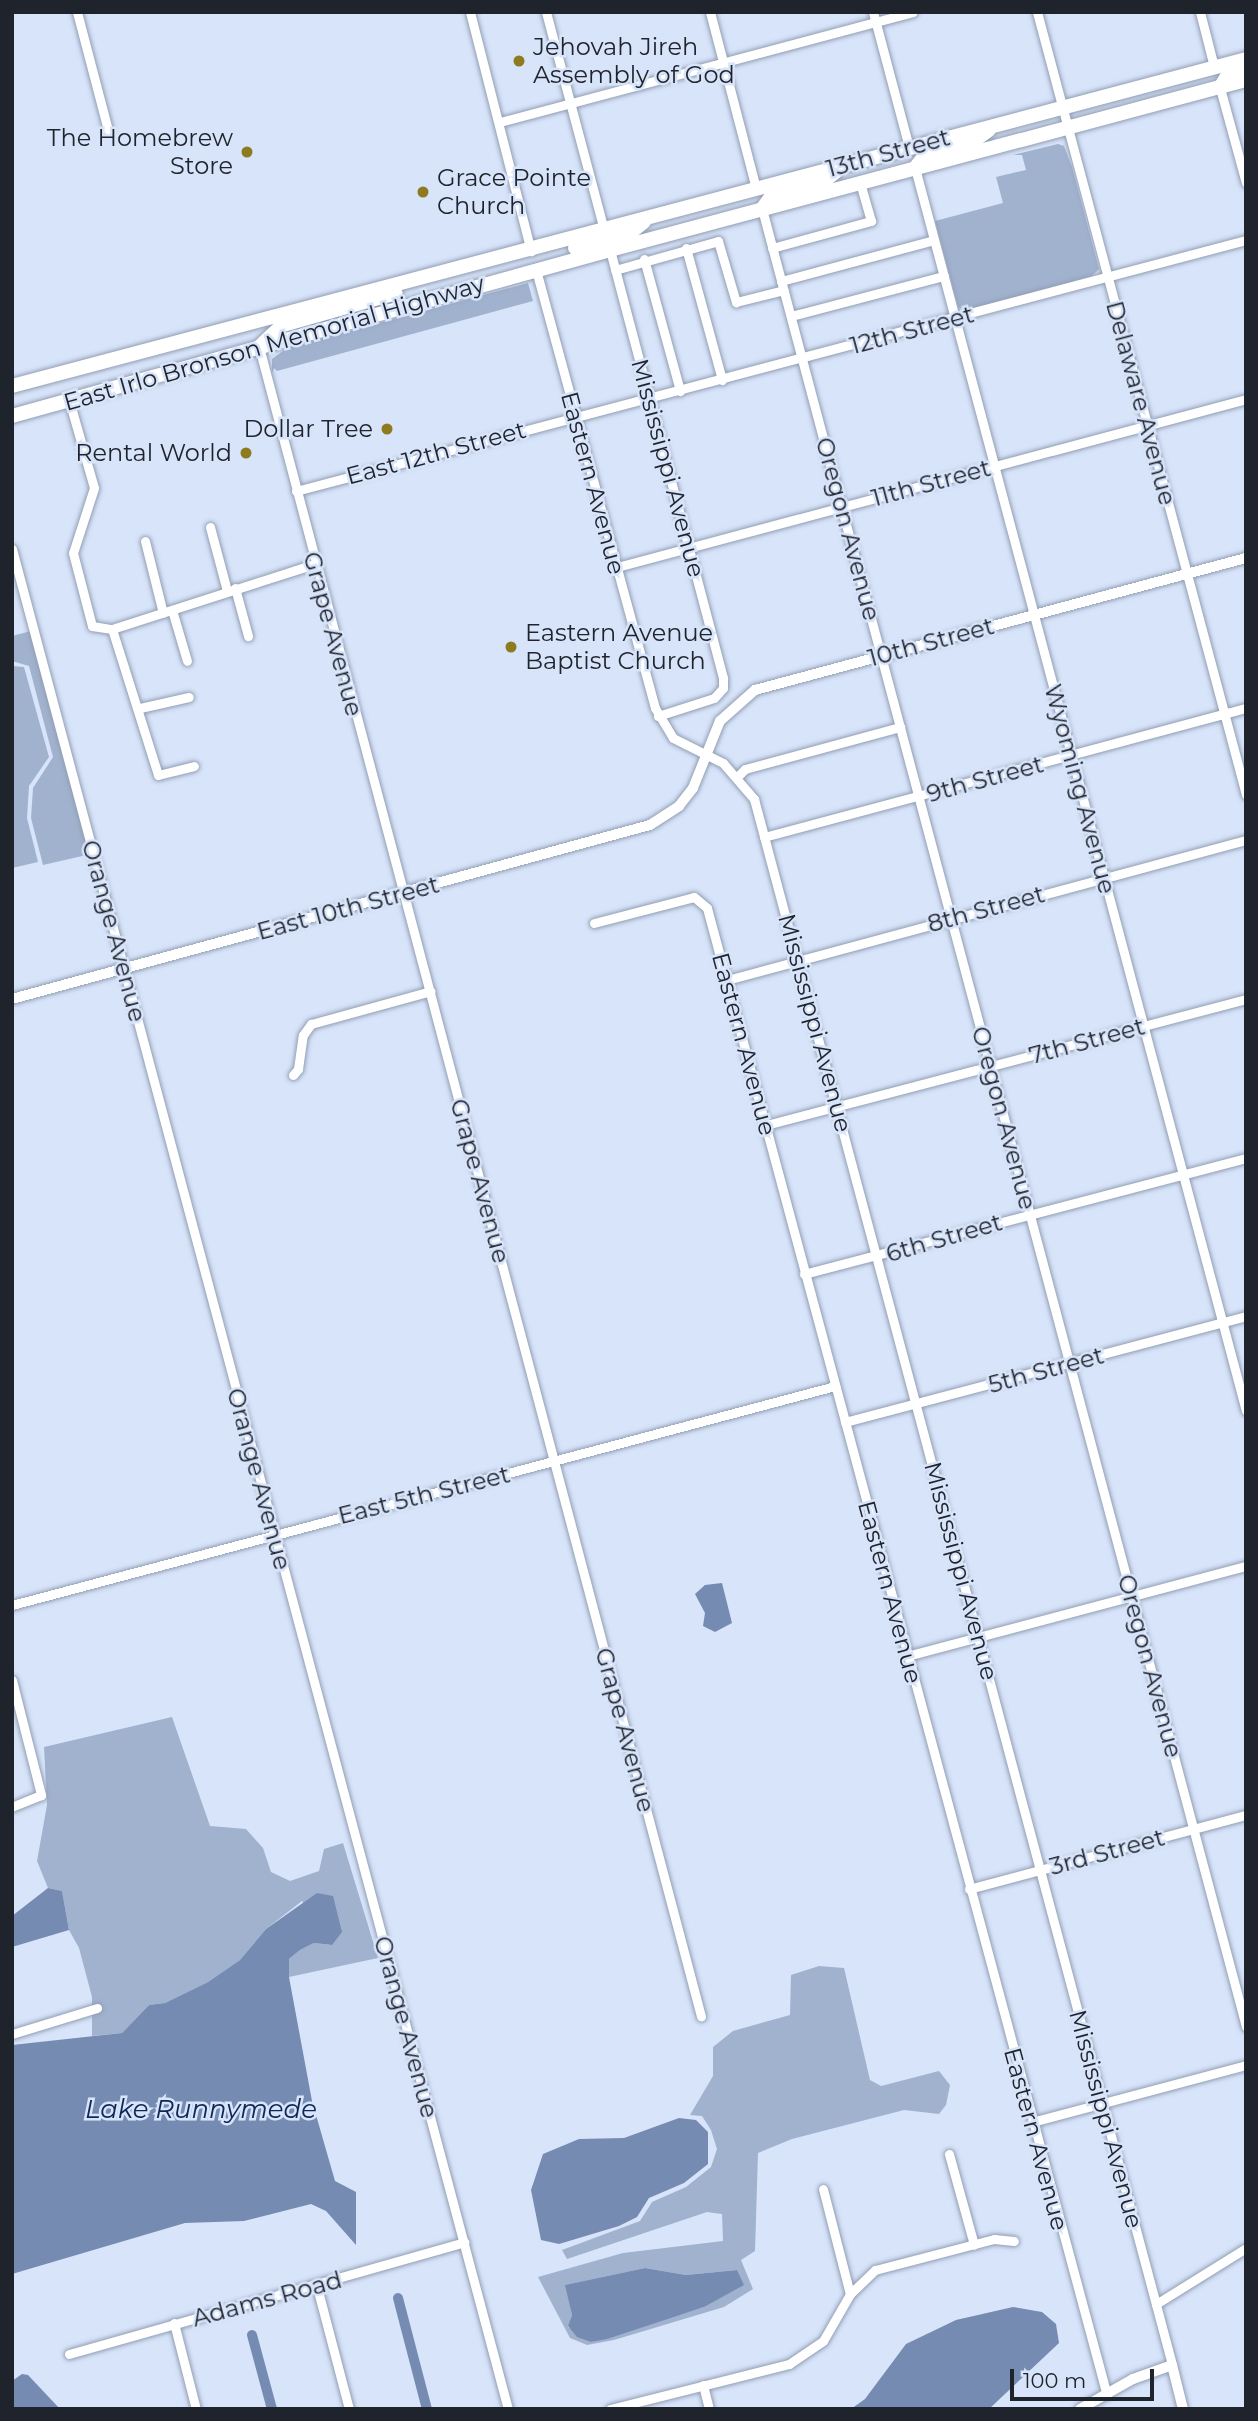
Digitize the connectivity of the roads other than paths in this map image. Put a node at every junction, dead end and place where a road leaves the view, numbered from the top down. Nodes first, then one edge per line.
1 (76, 12) edge
2 (470, 12) edge
3 (546, 12) edge
4 (710, 12) edge
5 (912, 12) edge
6 (1037, 12) edge
7 (1200, 12) edge
8 (874, 17) edge
9 (1246, 59) edge
10 (723, 62) junction
11 (1214, 67) junction
12 (1246, 69) edge
13 (1246, 80) edge
14 (1220, 88) junction
15 (570, 102) junction
16 (1148, 106) junction
17 (1062, 108) junction
18 (500, 122) junction
19 (995, 125) junction
20 (1068, 128) junction
21 (108, 130) dead end
22 (909, 148) junction
23 (845, 165) junction
24 (915, 168) junction
25 (860, 183) junction
26 (1246, 183) edge
27 (756, 188) junction
28 (762, 209) junction
29 (651, 217) junction
30 (604, 230) junction
31 (934, 240) junction
32 (1246, 240) edge
33 (638, 242) junction
34 (686, 248) junction
35 (772, 248) junction
36 (610, 250) junction
37 (531, 251) junction
38 (643, 260) junction
39 (536, 270) junction
40 (615, 270) junction
41 (944, 276) junction
42 (1108, 276) junction
43 (411, 281) junction
44 (782, 285) junction
45 (411, 305) junction
46 (790, 316) junction
47 (956, 318) junction
48 (259, 347) junction
49 (802, 358) junction
50 (722, 380) junction
51 (12, 386) edge
52 (680, 391) junction
53 (650, 398) junction
54 (1246, 399) edge
55 (69, 400) junction
56 (12, 416) edge
57 (577, 417) junction
58 (1147, 426) junction
59 (995, 465) junction
60 (296, 491) junction
61 (842, 508) junction
62 (210, 527) dead end
63 (145, 541) dead end
64 (689, 548) junction
65 (12, 549) edge
66 (1246, 558) edge
67 (315, 564) junction
68 (617, 567) junction
69 (1187, 574) junction
70 (231, 589) junction
71 (167, 611) junction
72 (1032, 615) junction
73 (113, 629) junction
74 (248, 636) dead end
75 (881, 655) junction
76 (187, 661) dead end
77 (189, 697) dead end
78 (140, 708) junction
79 (1246, 708) edge
80 (1224, 713) junction
81 (658, 716) junction
82 (900, 727) junction
83 (704, 755) junction
84 (1072, 755) junction
85 (194, 766) dead end
86 (738, 776) junction
87 (1246, 795) edge
88 (919, 797) junction
89 (679, 806) joint
90 (764, 837) junction
91 (1246, 840) edge
92 (1104, 878) junction
93 (404, 892) junction
94 (951, 919) junction
95 (594, 923) dead end
96 (798, 961) junction
97 (124, 969) junction
98 (727, 980) junction
99 (431, 991) junction
100 (12, 999) edge
101 (1246, 999) edge
102 (1143, 1026) junction
103 (991, 1067) junction
104 (293, 1075) dead end
105 (838, 1107) junction
106 (766, 1125) junction
107 (1246, 1158) edge
108 (1183, 1174) junction
109 (1029, 1214) junction
110 (877, 1257) junction
111 (804, 1273) junction
112 (1246, 1316) edge
113 (1222, 1322) junction
114 (1070, 1364) junction
115 (835, 1386) junction
116 (916, 1403) junction
117 (1246, 1410) edge
118 (845, 1422) junction
119 (554, 1462) junction
120 (274, 1534) junction
121 (1246, 1566) edge
122 (1131, 1597) junction
123 (12, 1605) edge
124 (978, 1637) junction
125 (906, 1656) junction
126 (12, 1680) edge
127 (12, 1807) edge
128 (1246, 1815) edge
129 (1193, 1829) junction
130 (1039, 1870) junction
131 (969, 1889) junction
132 (97, 2008) dead end
133 (701, 2016) dead end
134 (1246, 2027) edge
135 (12, 2034) edge
136 (1246, 2065) edge
137 (1102, 2103) junction
138 (1032, 2122) junction
139 (949, 2154) dead end
140 (823, 2189) dead end
141 (1014, 2241) dead end
142 (464, 2242) junction
143 (974, 2245) junction
144 (1246, 2248) edge
145 (317, 2287) junction
146 (850, 2294) junction
147 (1156, 2304) junction
148 (174, 2323) junction
149 (69, 2354) dead end
150 (1172, 2365) junction
151 (703, 2385) junction
152 (1106, 2392) junction
153 (196, 2409) edge
154 (349, 2409) edge
155 (508, 2409) edge
156 (610, 2409) edge
157 (709, 2409) edge
158 (1080, 2409) edge
159 (1183, 2409) edge

1 - 21 street
2 - 18 street
3 - 15 street
4 - 10 street
5 - 8 street
6 - 17 street, Delaware Avenue
7 - 11 street
8 - 10 street
8 - 22 street
9 - 11 highway, 13th Street
10 - 15 street
10 - 27 street
11 - 16 highway
11 - 17 highway, 13th Street
12 - 14 highway
13 - 14 highway, 13th Street
14 - 16 highway, 13th Street
14 - 26 street
15 - 18 street
15 - 30 street
16 - 20 highway, 13th Street
17 - 19 highway, 13th Street
17 - 20 street, Delaware Avenue
18 - 37 street
19 - 22 highway, 13th Street
19 - 24 highway
20 - 24 highway, 13th Street
20 - 42 street, Delaware Avenue
22 - 23 highway, 13th Street
22 - 25 highway
23 - 27 highway, 13th Street
23 - 28 highway
24 - 25 highway, 13th Street
24 - 31 street, Wyoming Avenue
25 - 28 highway, 13th Street
25 - 35 street
27 - 29 highway, 13th Street
27 - 33 highway
28 - 33 highway, 13th Street
28 - 35 street, Oregon Avenue
29 - 30 highway, 13th Street
29 - 39 highway
30 - 37 highway, 13th Street
31 - 41 street, Wyoming Avenue
31 - 44 street
32 - 42 street, 12th Street
33 - 36 highway, 13th Street
34 - 38 street
34 - 44 street
34 - 50 street
35 - 44 street, Oregon Avenue
36 - 39 highway, 13th Street
36 - 40 street, Mississippi Avenue
37 - 43 highway, East Irlo Bronson Memorial Highway
37 - 45 highway
38 - 40 street
38 - 52 street
39 - 45 highway, East Irlo Bronson Memorial Highway
39 - 57 street, Eastern Avenue
40 - 53 street, Mississippi Avenue
41 - 46 street
41 - 47 street, Wyoming Avenue
42 - 47 street, 12th Street
42 - 58 street, Delaware Avenue
43 - 48 highway
43 - 51 highway, East Irlo Bronson Memorial Highway
44 - 46 street, Oregon Avenue
45 - 48 highway, East Irlo Bronson Memorial Highway
46 - 49 street, Oregon Avenue
47 - 49 street, 12th Street
47 - 59 street, Wyoming Avenue
48 - 55 highway, East Irlo Bronson Memorial Highway
48 - 60 street, Grape Avenue
49 - 50 street, 12th Street
49 - 61 street, Oregon Avenue
50 - 52 street, 12th Street
52 - 53 street, 12th Street
53 - 57 street, 12th Street
53 - 64 street, Mississippi Avenue
54 - 58 street, 11th Street
55 - 56 highway, East Irlo Bronson Memorial Highway
55 - 73 street
57 - 60 street, East 12th Street
57 - 68 street, Eastern Avenue
58 - 59 street, 11th Street
58 - 69 street, Delaware Avenue
59 - 61 street, 11th Street
59 - 72 street, Wyoming Avenue
60 - 67 street, Grape Avenue
61 - 64 street, 11th Street
61 - 75 street, Oregon Avenue
62 - 70 street
63 - 71 street
64 - 68 street, 11th Street
64 - 81 street, Mississippi Avenue
65 - 97 street, Orange Avenue
66 - 69 street, 10th Street
67 - 70 street
67 - 93 street, Grape Avenue
68 - 81 street, Eastern Avenue
69 - 72 street, 10th Street
69 - 80 street, Delaware Avenue
70 - 71 street
70 - 74 street
71 - 73 street
71 - 76 street
72 - 75 street, 10th Street
72 - 84 street, Wyoming Avenue
73 - 78 street
75 - 82 street, Oregon Avenue
75 - 83 street, 10th Street
77 - 78 street
78 - 85 street
79 - 80 street, 9th Street
80 - 84 street, 9th Street
80 - 87 street, Delaware Avenue
81 - 83 street, Eastern Avenue
82 - 86 street
82 - 88 street, Oregon Avenue
83 - 86 street, Mississippi Avenue
83 - 89 street, 10th Street
84 - 88 street, 9th Street
84 - 92 street, Wyoming Avenue
86 - 90 street, Mississippi Avenue
88 - 90 street, 9th Street
88 - 94 street, Oregon Avenue
89 - 93 street, East 10th Street
90 - 96 street, Mississippi Avenue
91 - 92 street, 8th Street
92 - 94 street, 8th Street
92 - 102 street, Wyoming Avenue
93 - 97 street, East 10th Street
93 - 99 street, Grape Avenue
94 - 96 street, 8th Street
94 - 103 street, Oregon Avenue
95 - 98 street, Eastern Avenue
96 - 98 street, 8th Street
96 - 105 street, Mississippi Avenue
97 - 100 street, East 10th Street
97 - 120 street, Orange Avenue
98 - 106 street, Eastern Avenue
99 - 104 street
99 - 119 street, Grape Avenue
101 - 102 street, 7th Street
102 - 103 street, 7th Street
102 - 108 street, Wyoming Avenue
103 - 105 street, 7th Street
103 - 109 street, Oregon Avenue
105 - 106 street, 7th Street
105 - 110 street, Mississippi Avenue
106 - 111 street, Eastern Avenue
107 - 108 street, 6th Street
108 - 109 street, 6th Street
108 - 113 street, Wyoming Avenue
109 - 110 street, 6th Street
109 - 114 street, Oregon Avenue
110 - 111 street, 6th Street
110 - 116 street, Mississippi Avenue
111 - 115 street, Eastern Avenue
112 - 113 street, 5th Street
113 - 114 street, 5th Street
113 - 117 street, Wyoming Avenue
114 - 116 street, 5th Street
114 - 122 street, Oregon Avenue
115 - 118 street, Eastern Avenue
115 - 119 street, East 5th Street
116 - 118 street, 5th Street
116 - 124 street, Mississippi Avenue
118 - 125 street, Eastern Avenue
119 - 120 street, East 5th Street
119 - 133 street, Grape Avenue
120 - 123 street, East 5th Street
120 - 142 street, Orange Avenue
121 - 122 street
122 - 124 street
122 - 129 street, Oregon Avenue
124 - 125 street
124 - 130 street, Mississippi Avenue
125 - 131 street, Eastern Avenue
126 - 127 street
128 - 129 street, 3rd Street
129 - 130 street, 3rd Street
129 - 134 street, Oregon Avenue
130 - 131 street, 3rd Street
130 - 137 street, Mississippi Avenue
131 - 138 street, Eastern Avenue
132 - 135 street
136 - 137 street
137 - 138 street
137 - 147 street, Mississippi Avenue
138 - 152 street, Eastern Avenue
139 - 143 street
140 - 146 street
141 - 143 street
142 - 145 street, Adams Road
142 - 155 street, Orange Avenue
143 - 146 street
144 - 147 street
145 - 148 street, Adams Road
145 - 154 street
146 - 151 street
147 - 150 street, Mississippi Avenue
148 - 149 street, Adams Road
148 - 153 street
150 - 152 street
150 - 159 street, Mississippi Avenue
151 - 156 street
151 - 157 street
152 - 158 street

